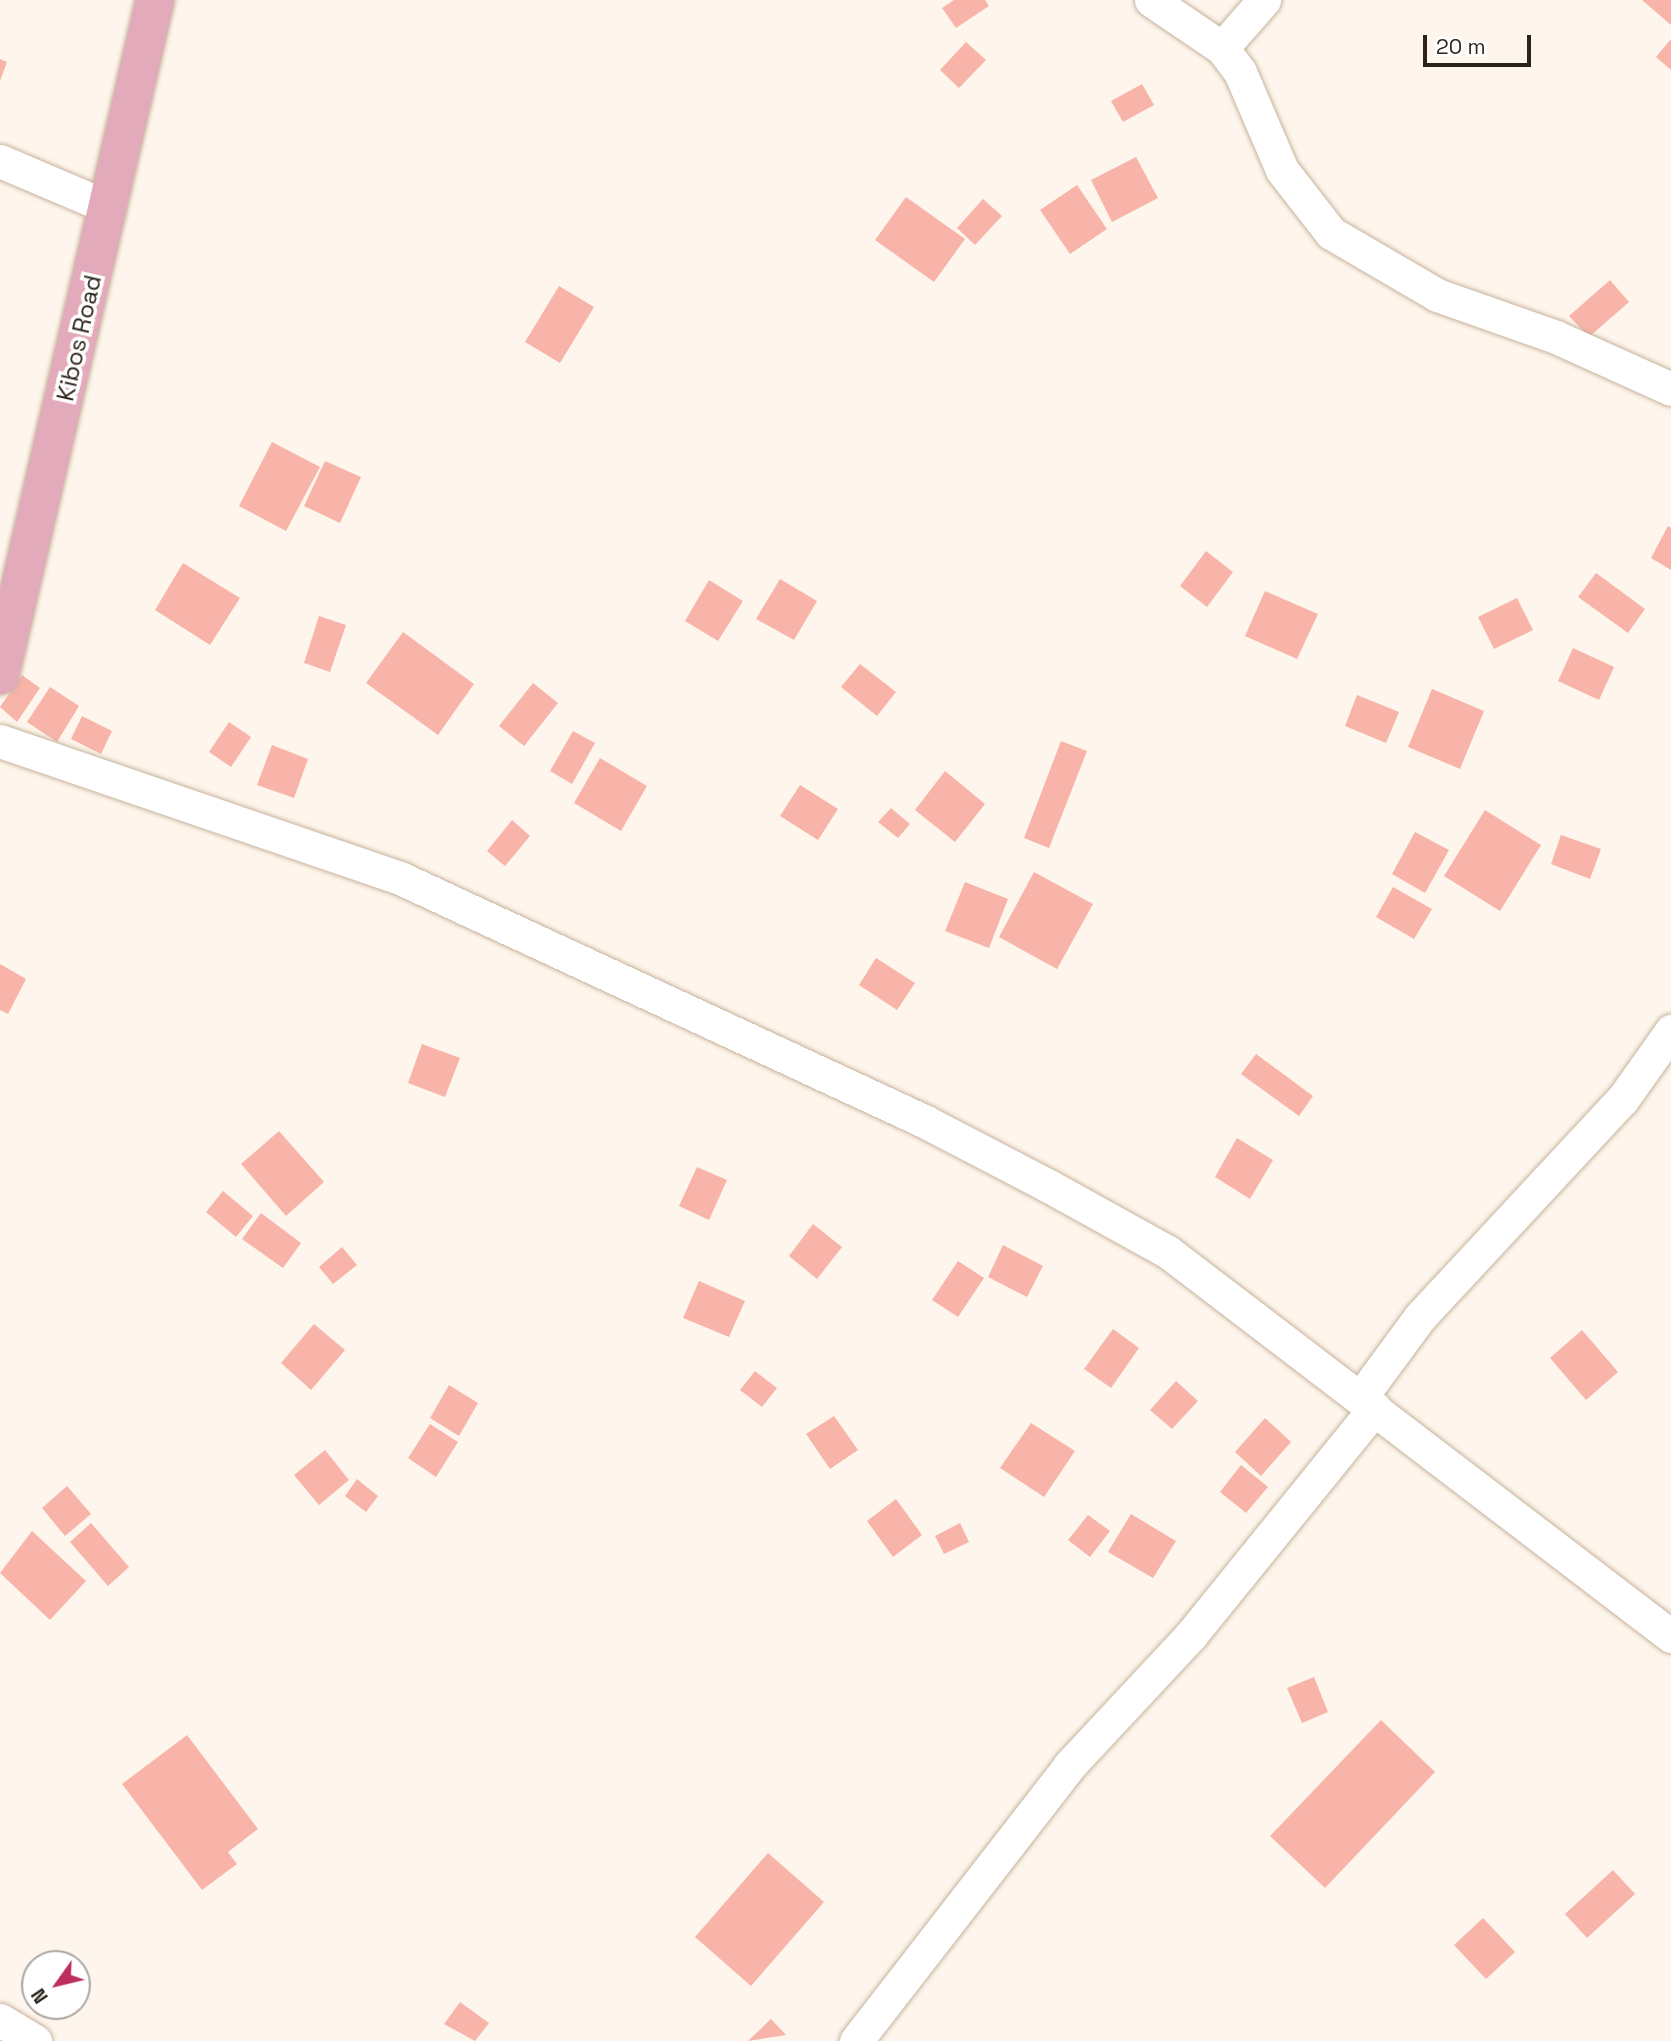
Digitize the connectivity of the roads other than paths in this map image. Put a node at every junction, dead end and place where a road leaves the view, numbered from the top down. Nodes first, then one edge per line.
1 (155, 0) edge
2 (1151, 0) edge
3 (1264, 0) edge
4 (1222, 48) junction
5 (0, 161) edge
6 (108, 207) junction
7 (1671, 389) edge
8 (0, 675) edge
9 (0, 741) edge
10 (1671, 1031) edge
11 (1368, 1402) junction
12 (1671, 1636) edge
13 (0, 2020) edge
14 (35, 2041) edge
15 (856, 2041) edge

1 - 6 main road, Kibos Road
2 - 4 street
3 - 4 street
4 - 7 street
5 - 6 street
6 - 8 main road, Kibos Road
9 - 11 street
10 - 11 street
11 - 12 street
11 - 15 street
13 - 14 street

